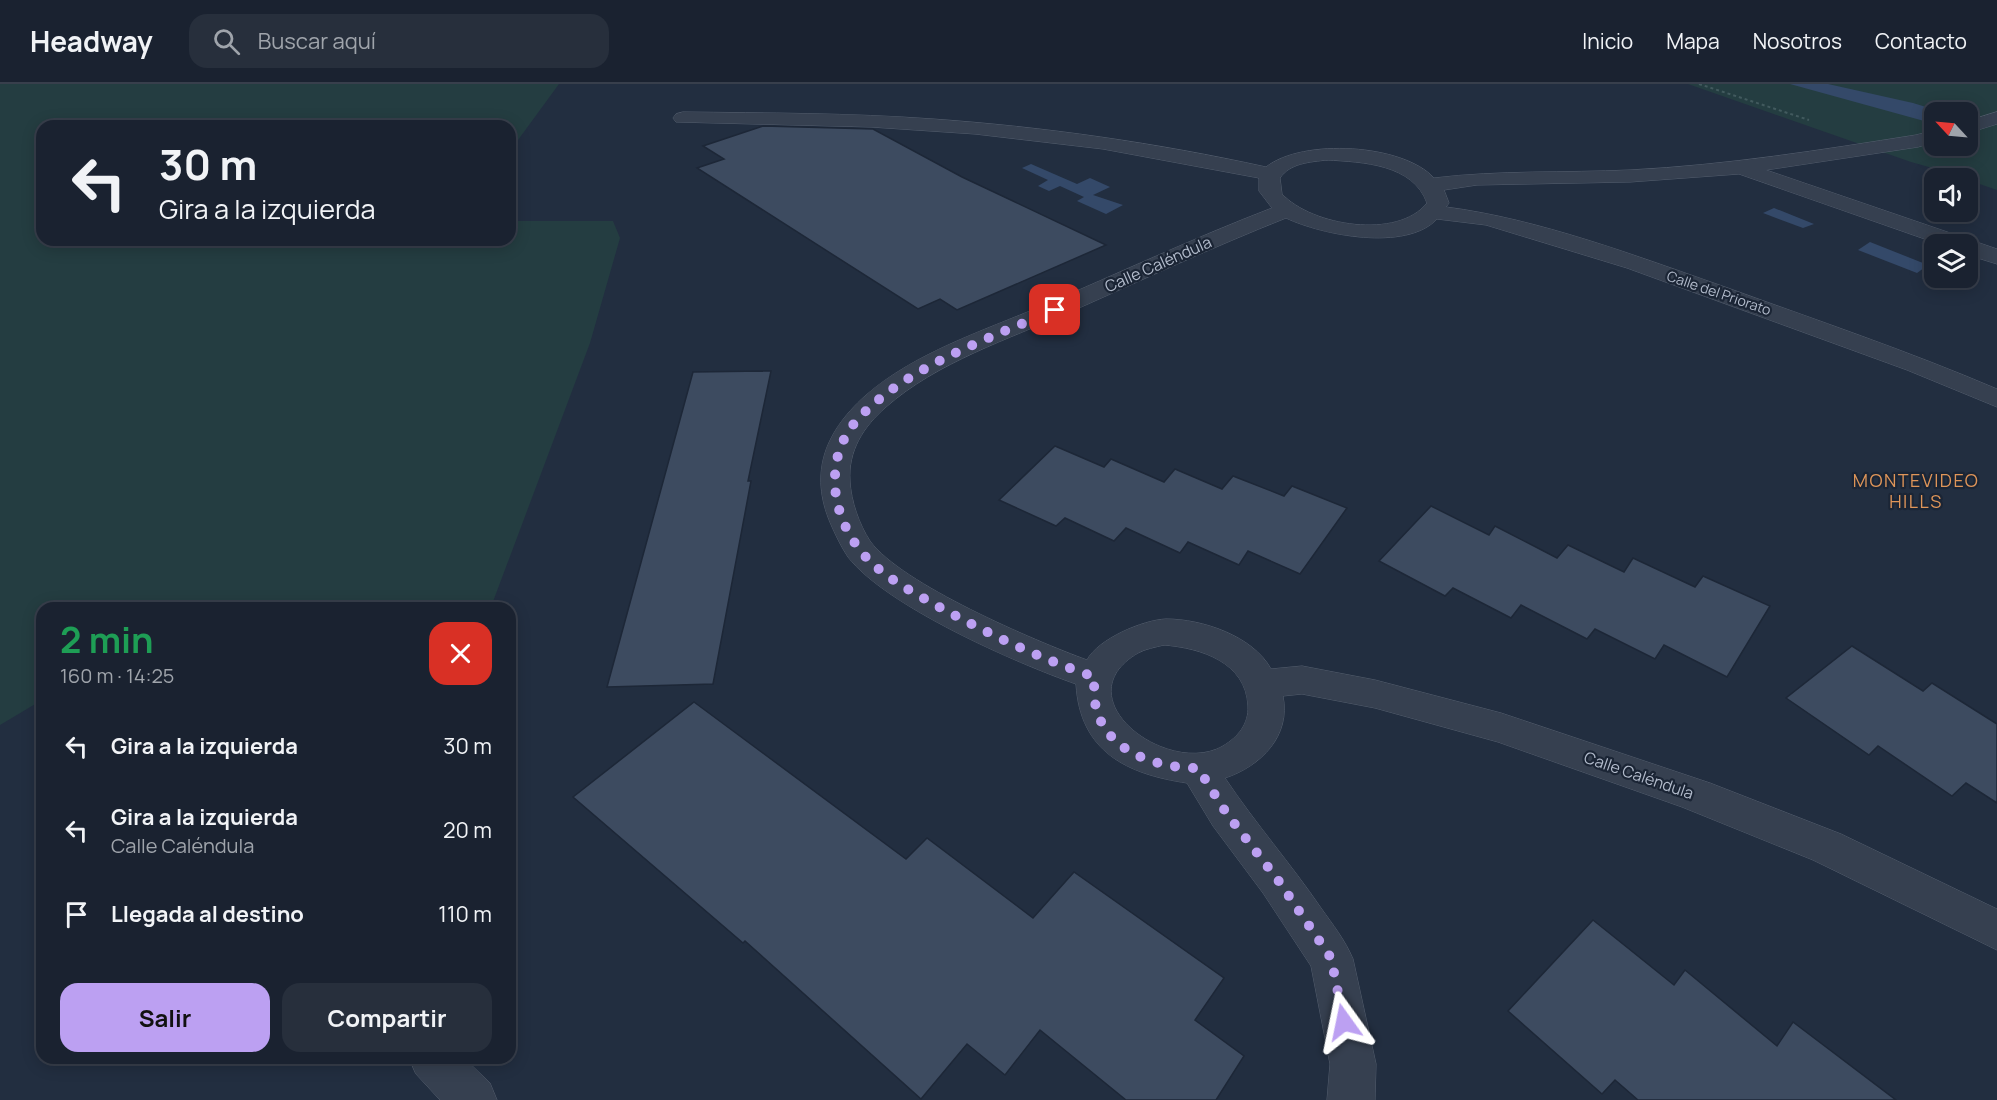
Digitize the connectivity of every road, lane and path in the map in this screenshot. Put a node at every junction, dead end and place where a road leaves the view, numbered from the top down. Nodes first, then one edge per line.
1 (1699, 84) edge
2 (683, 118) dead end
3 (1996, 118) edge
4 (1809, 120) dead end
5 (1978, 124) edge
6 (1924, 139) edge
7 (1740, 168) junction
8 (1272, 174) junction
9 (1431, 185) junction
10 (1287, 210) junction
11 (1434, 212) junction
12 (1930, 234) edge
13 (1978, 251) edge
14 (1997, 257) edge
15 (1997, 399) edge
16 (1095, 677) junction
17 (1261, 684) junction
18 (1198, 768) junction
19 (1997, 930) edge
20 (438, 1064) edge
21 (473, 1100) edge
22 (1351, 1100) edge

1 - 4 path
2 - 8 street
3 - 5 street
6 - 7 street
7 - 9 street
7 - 12 street
8 - 9 street
8 - 10 street
9 - 11 street
10 - 11 street
10 - 16 street, Calle Caléndula
11 - 15 street, Calle del Priorato
13 - 14 street
16 - 17 street
16 - 18 street
17 - 18 street
17 - 19 street, Calle Caléndula
18 - 22 street
20 - 21 street

